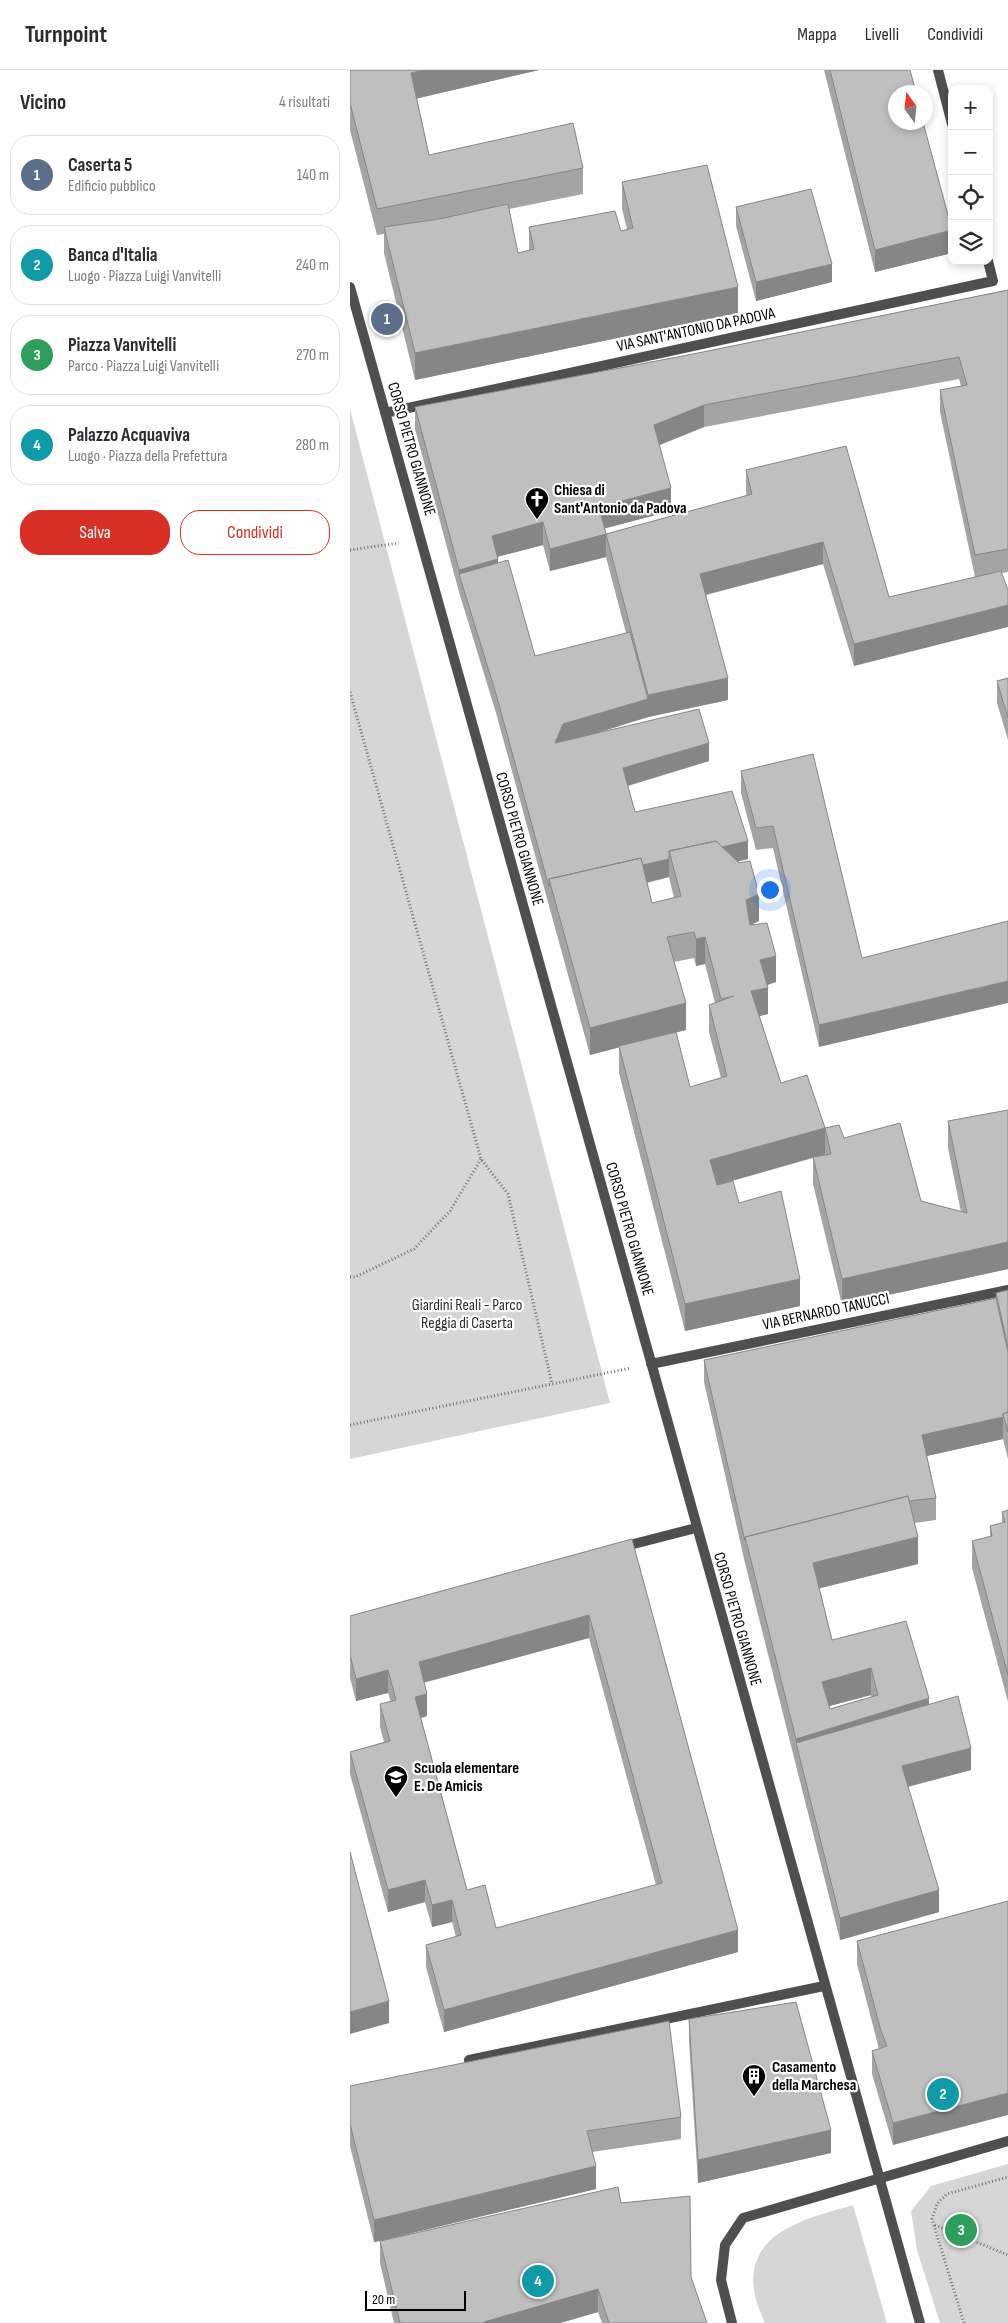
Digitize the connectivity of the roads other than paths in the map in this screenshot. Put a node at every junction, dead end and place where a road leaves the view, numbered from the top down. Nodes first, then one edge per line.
1 (938, 70) edge
2 (948, 109) edge
3 (989, 265) edge
4 (350, 287) edge
5 (385, 413) junction
6 (1008, 1290) edge
7 (651, 1364) junction
8 (696, 1528) junction
9 (613, 1550) edge
10 (824, 1986) junction
11 (469, 2060) edge
12 (1008, 2141) edge
13 (878, 2179) junction
14 (732, 2323) edge
15 (920, 2323) edge

1 - 2 street
3 - 5 street, VIA SANT'ANTONIO DA PADOVA
4 - 5 street, CORSO PIETRO GIANNONE
5 - 7 street, CORSO PIETRO GIANNONE
6 - 7 street, VIA BERNARDO TANUCCI
7 - 8 street, CORSO PIETRO GIANNONE
8 - 9 street
8 - 10 street, CORSO PIETRO GIANNONE
10 - 11 street
10 - 13 street, CORSO PIETRO GIANNONE
12 - 13 street
13 - 14 street
13 - 15 street, CORSO PIETRO GIANNONE

